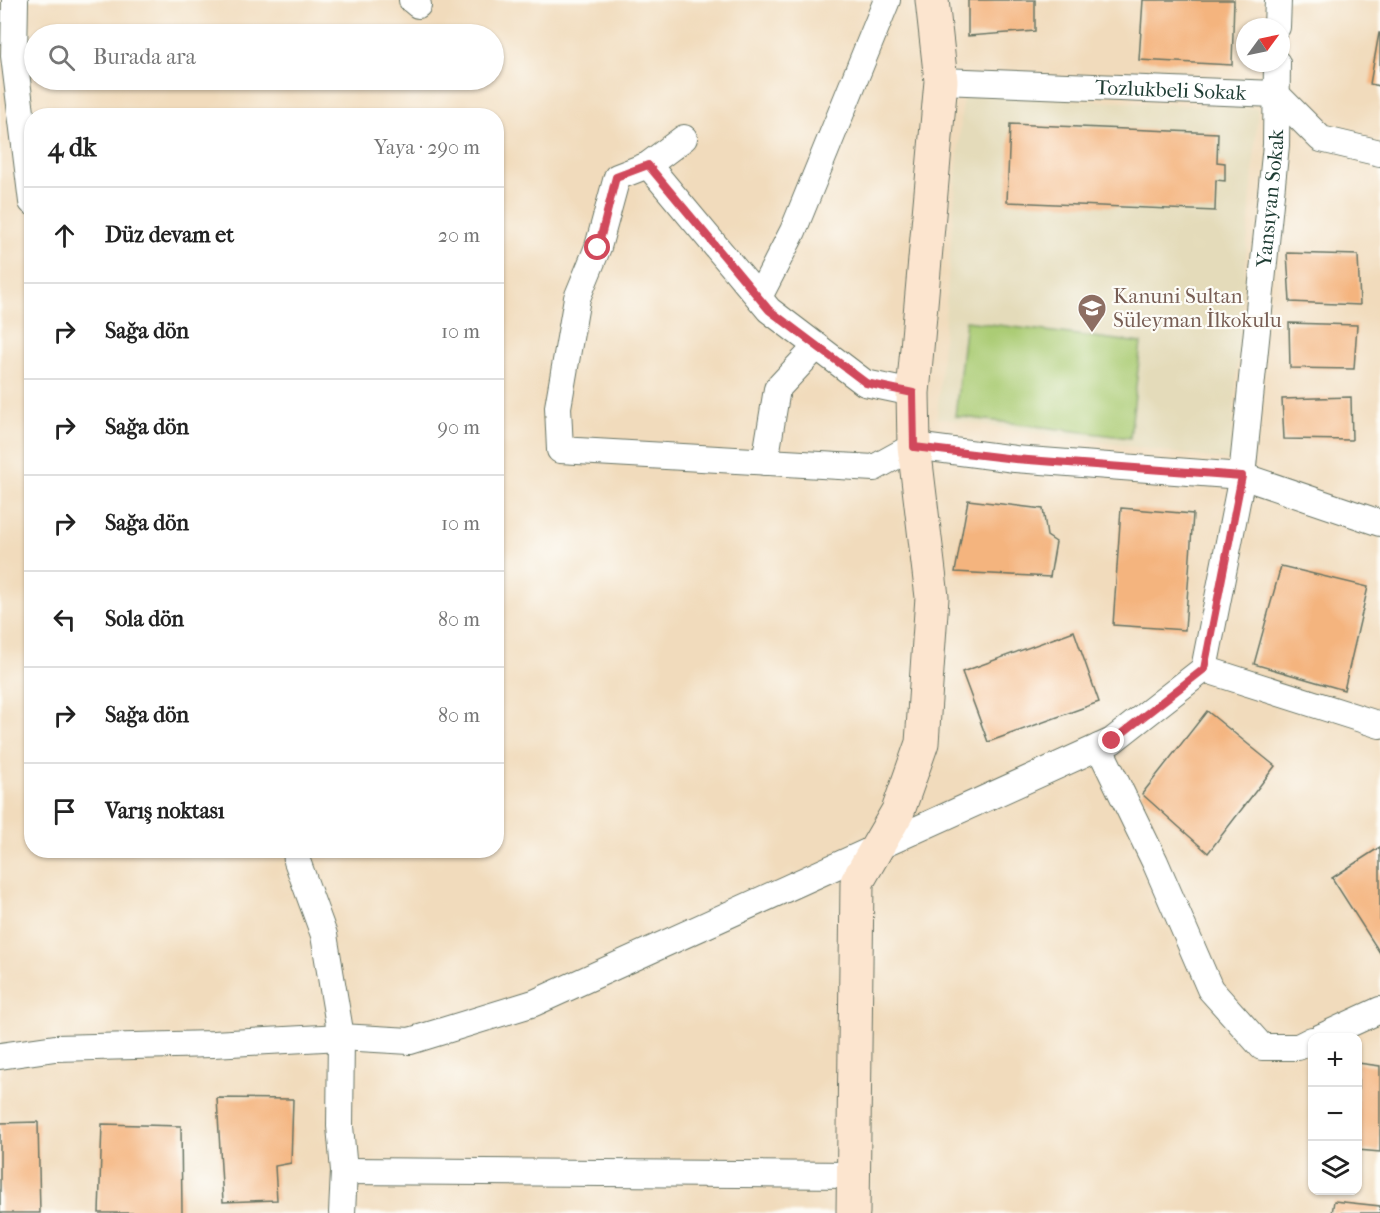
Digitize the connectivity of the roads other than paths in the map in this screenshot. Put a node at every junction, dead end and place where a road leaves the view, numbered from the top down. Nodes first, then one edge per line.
1 (15, 0) edge
2 (887, 0) edge
3 (932, 0) edge
4 (1278, 0) edge
5 (1277, 18) edge
6 (7, 57) edge
7 (1277, 72) edge
8 (941, 81) junction
9 (1276, 94) junction
10 (684, 138) dead end
11 (1380, 153) edge
12 (24, 155) edge
13 (648, 165) junction
14 (759, 297) junction
15 (817, 346) junction
16 (913, 393) junction
17 (914, 447) junction
18 (765, 462) junction
19 (1242, 476) junction
20 (1380, 523) edge
21 (1204, 669) junction
22 (1380, 725) edge
23 (1099, 747) junction
24 (877, 847) junction
25 (297, 858) edge
26 (1380, 1010) edge
27 (1329, 1033) edge
28 (341, 1037) junction
29 (1308, 1042) edge
30 (0, 1056) edge
31 (344, 1171) junction
32 (853, 1175) junction
33 (342, 1213) edge
34 (853, 1213) edge

1 - 6 street
2 - 14 street
3 - 8 street
4 - 5 street
6 - 12 street
7 - 9 street, Yansıyan Sokak
8 - 9 street, Tozlukbeli Sokak
8 - 16 street
9 - 11 street, Tozlukbeli Sokak
9 - 19 street, Yansıyan Sokak
10 - 13 street
13 - 14 street
13 - 18 street
14 - 15 street
15 - 16 street
15 - 18 street
16 - 17 street
17 - 18 street
17 - 19 street
17 - 24 street
19 - 20 street
19 - 21 street, Yansıyan Sokak
21 - 22 street
21 - 23 street
23 - 24 street
23 - 29 street
24 - 28 street
24 - 32 street
25 - 28 street
26 - 27 street
28 - 30 street
28 - 31 street
31 - 32 street
31 - 33 street
32 - 34 street

